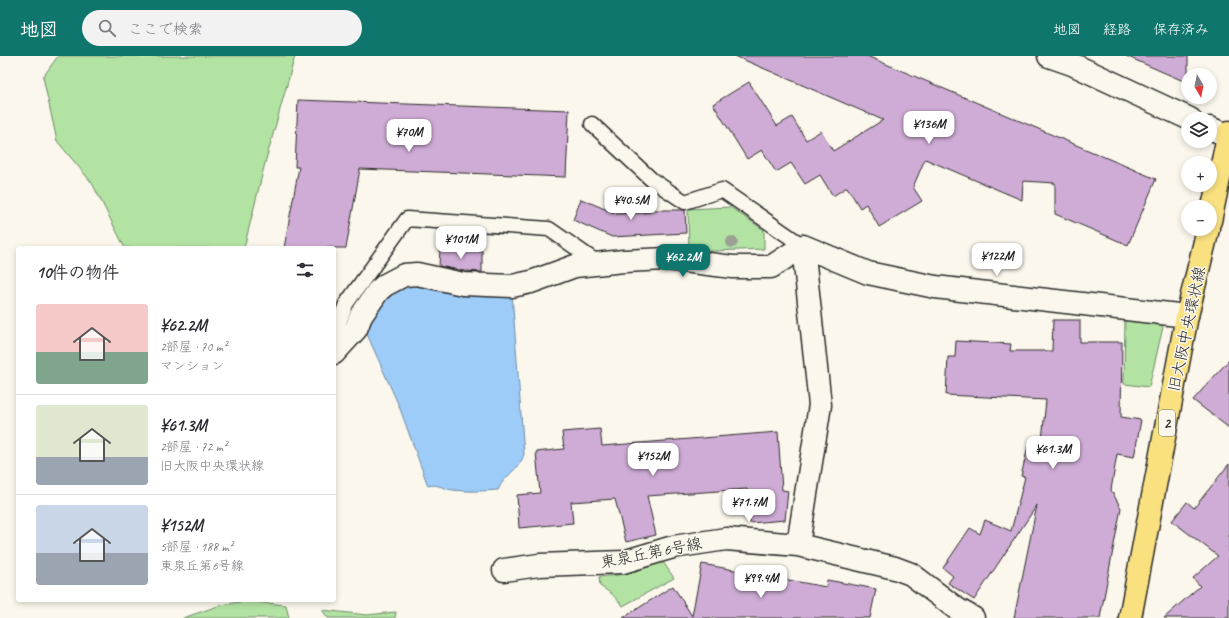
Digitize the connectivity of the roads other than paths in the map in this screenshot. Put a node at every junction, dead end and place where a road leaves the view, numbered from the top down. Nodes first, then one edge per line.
1 (1050, 56) edge
2 (1075, 60) edge
3 (1181, 114) edge
4 (592, 124) dead end
5 (1224, 133) edge
6 (1213, 200) edge
7 (1206, 236) edge
8 (803, 246) junction
9 (598, 263) junction
10 (1187, 316) junction
11 (336, 331) edge
12 (336, 351) edge
13 (798, 545) junction
14 (504, 570) dead end
15 (960, 615) edge
16 (1130, 618) edge

1 - 2 street
2 - 3 street
4 - 8 lane
5 - 6 main road
7 - 10 main road, 旧大阪中央環状線 / 2
8 - 9 street
8 - 10 street
8 - 13 street
9 - 11 lane
9 - 12 street
10 - 16 main road, 旧大阪中央環状線 / 2
13 - 14 street, 東泉丘第6号線
13 - 15 street, 東泉丘第6号線

